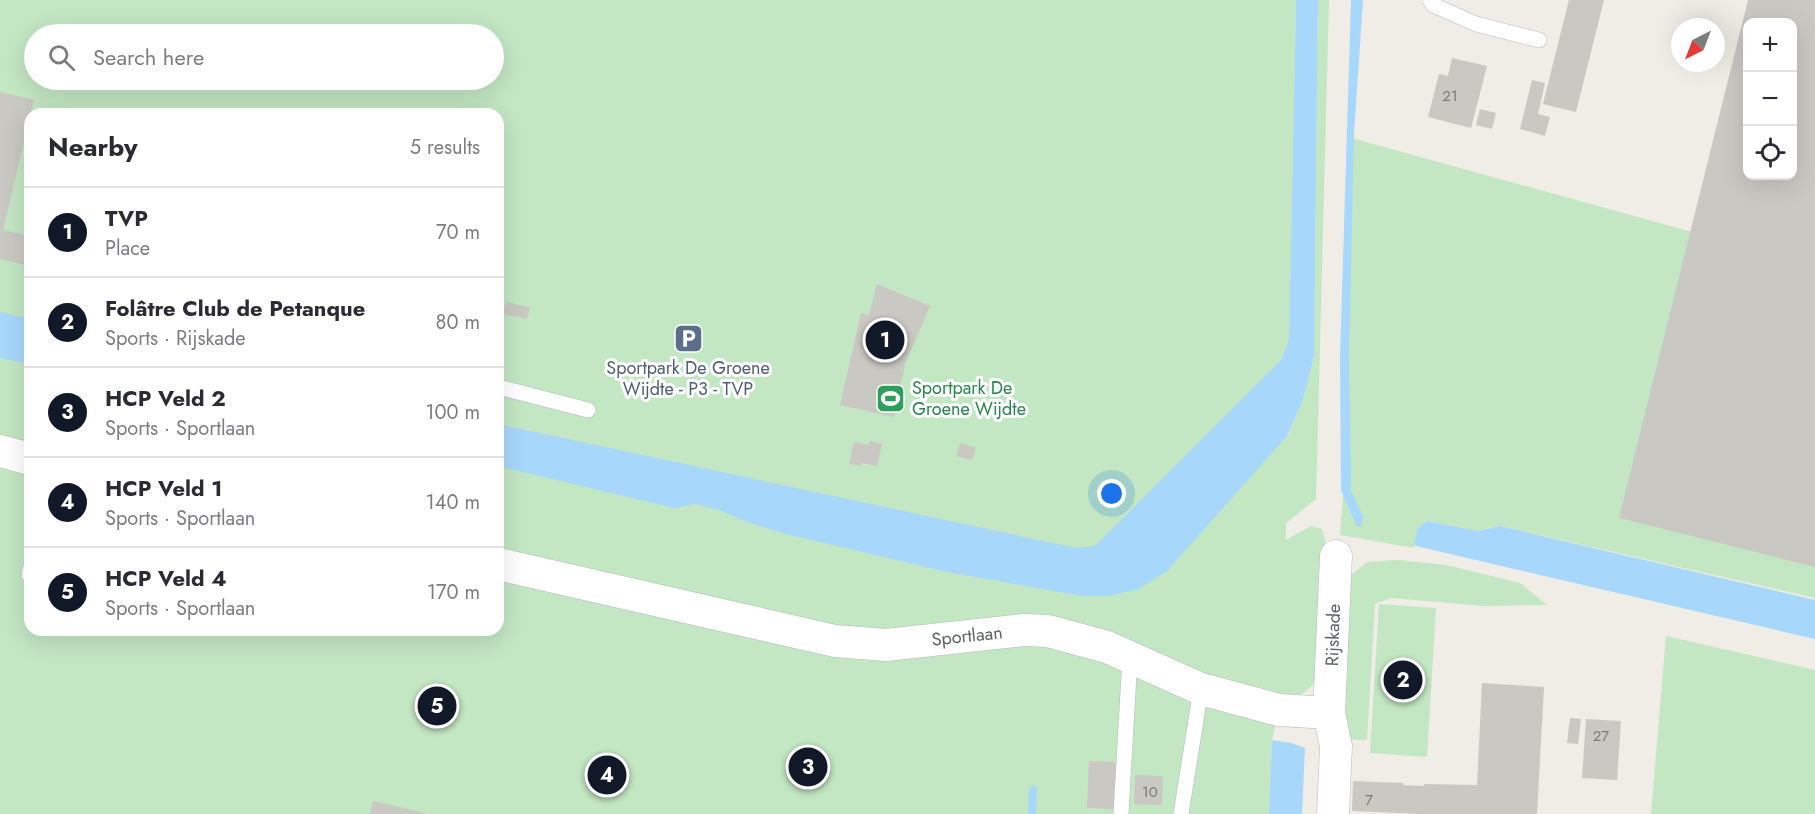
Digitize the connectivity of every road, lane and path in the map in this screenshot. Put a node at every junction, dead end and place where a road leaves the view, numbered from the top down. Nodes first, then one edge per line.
1 (1430, 0) edge
2 (1539, 40) dead end
3 (504, 389) edge
4 (588, 410) dead end
5 (0, 451) edge
6 (24, 457) edge
7 (1336, 556) dead end
8 (504, 565) edge
9 (1130, 657) junction
10 (1201, 689) junction
11 (1329, 713) junction
12 (1121, 813) edge
13 (1181, 814) edge
14 (1333, 814) edge

1 - 2 lane
3 - 4 lane
5 - 6 street
7 - 11 street, Rijskade
8 - 9 street, Sportlaan
9 - 10 street, Sportlaan
9 - 12 lane
10 - 11 street, Sportlaan
10 - 13 lane
11 - 14 street

